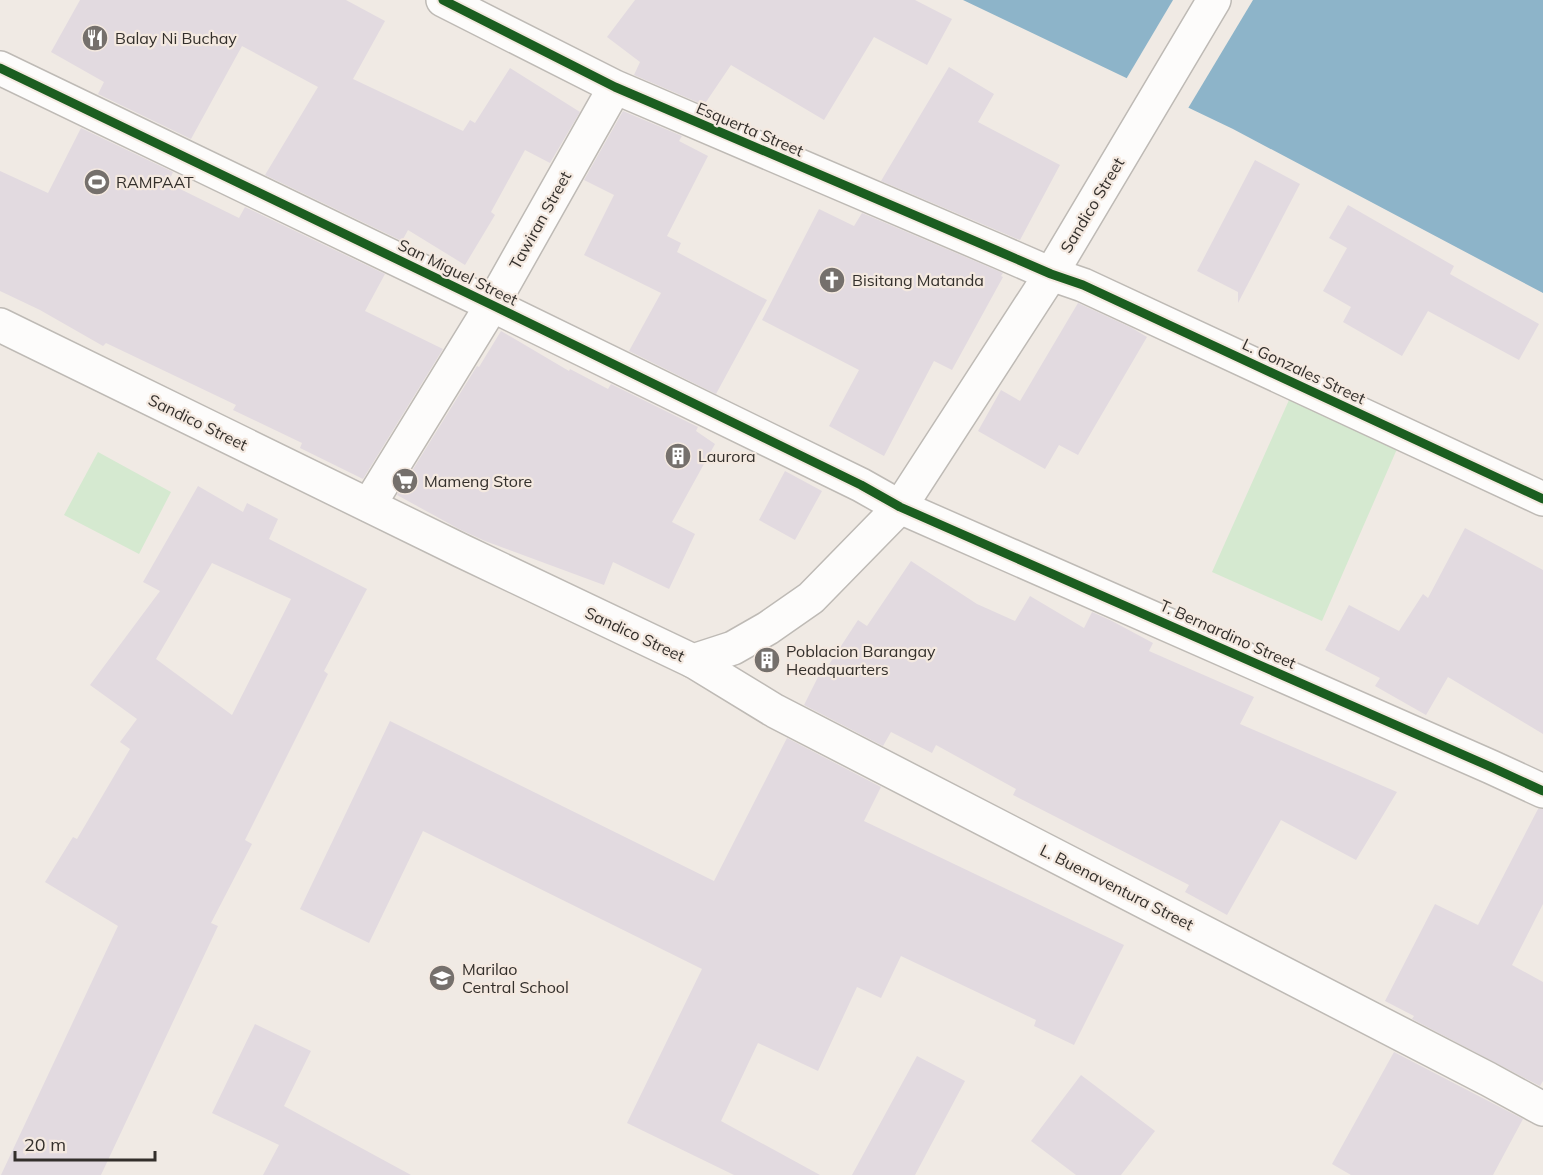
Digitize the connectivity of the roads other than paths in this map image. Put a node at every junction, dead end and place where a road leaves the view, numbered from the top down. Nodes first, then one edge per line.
1 (443, 0) edge
2 (1214, 0) edge
3 (0, 68) edge
4 (615, 87) junction
5 (1051, 274) junction
6 (492, 305) junction
7 (0, 325) edge
8 (1543, 499) edge
9 (369, 505) junction
10 (900, 507) junction
11 (693, 661) junction
12 (1543, 791) edge
13 (1543, 1109) edge

1 - 4 street, Esquerta Street
2 - 5 street, Sandico Street
3 - 6 street, San Miguel Street
4 - 5 street, Esquerta Street
4 - 6 street, Tawiran Street
5 - 8 street, L. Gonzales Street
5 - 10 street, Sandico Street
6 - 9 street, Tawiran Street
6 - 10 street, San Miguel Street
7 - 9 street, Sandico Street
9 - 11 street, Sandico Street
10 - 11 street, Sandico Street
10 - 12 street, T. Bernardino Street
11 - 13 street, L. Buenaventura Street

